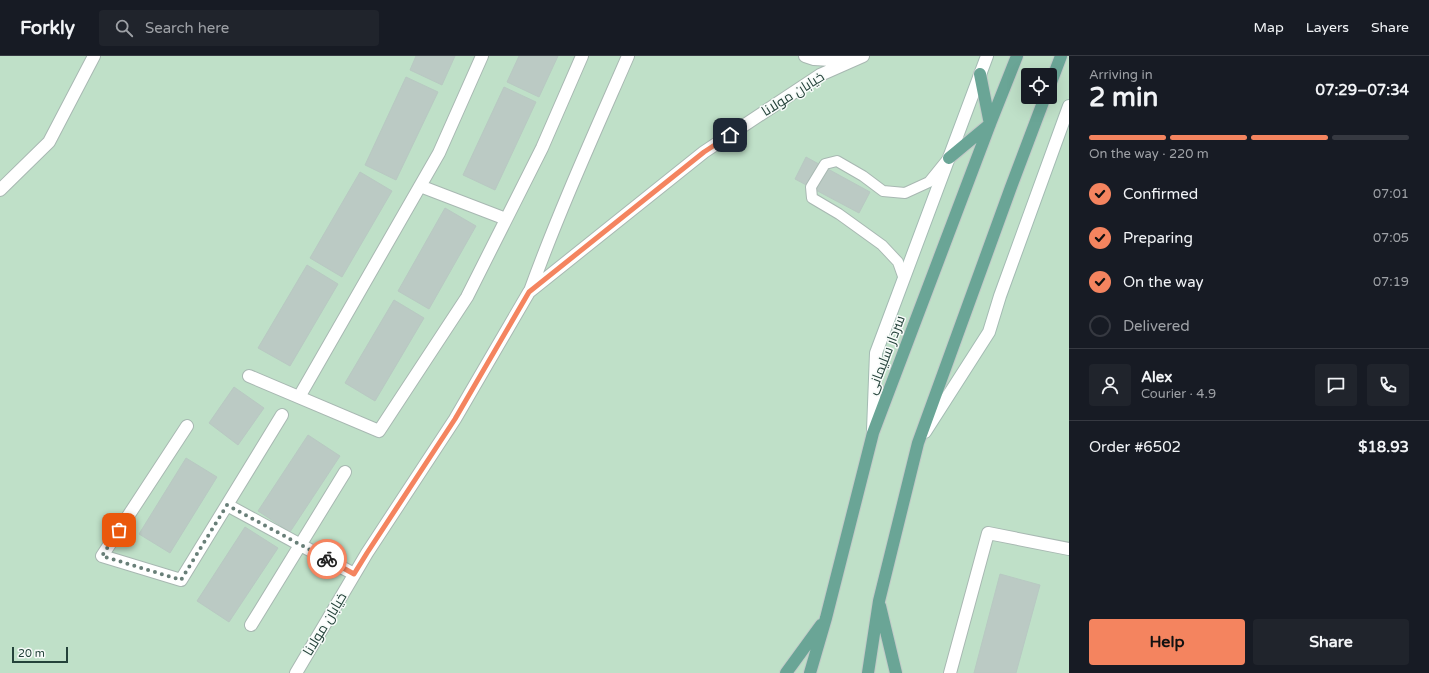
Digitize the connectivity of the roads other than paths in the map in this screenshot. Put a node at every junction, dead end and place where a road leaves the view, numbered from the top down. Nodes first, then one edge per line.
1 (94, 56) edge
2 (482, 56) edge
3 (582, 56) edge
4 (628, 56) edge
5 (804, 56) edge
6 (863, 56) edge
7 (987, 56) edge
8 (1017, 56) edge
9 (1061, 56) edge
10 (851, 62) junction
11 (1056, 68) edge
12 (980, 74) junction
13 (1042, 104) edge
14 (1069, 106) edge
15 (990, 124) junction
16 (949, 158) junction
17 (420, 186) junction
18 (0, 190) edge
19 (506, 219) junction
20 (904, 279) junction
21 (529, 292) junction
22 (249, 376) dead end
23 (299, 397) junction
24 (282, 415) dead end
25 (187, 426) dead end
26 (873, 433) junction
27 (918, 443) junction
28 (345, 472) dead end
29 (227, 505) junction
30 (300, 545) junction
31 (1069, 549) edge
32 (354, 574) junction
33 (879, 601) junction
34 (826, 618) junction
35 (251, 625) dead end
36 (296, 673) edge
37 (786, 673) edge
38 (810, 673) edge
39 (868, 673) edge
40 (896, 673) edge
41 (950, 673) edge

1 - 18 street
2 - 17 street
3 - 19 street
4 - 21 street
5 - 10 street
6 - 10 street, خیابان مولانا
7 - 12 street
8 - 15 main road, سردار سلیمانی
9 - 11 main road
10 - 21 street, خیابان مولانا
12 - 15 main road
12 - 16 street
13 - 27 main road
14 - 27 street
15 - 16 main road
15 - 26 main road, سردار سلیمانی
16 - 20 street
16 - 20 lane
17 - 19 street
17 - 23 street
19 - 23 street
20 - 26 street
21 - 32 street, خیابان مولانا
22 - 23 street
24 - 29 street
25 - 29 street
26 - 34 main road, سردار سلیمانی
27 - 33 main road
28 - 30 street
29 - 30 street
30 - 32 street
30 - 35 street
31 - 41 street
32 - 36 street, خیابان مولانا
33 - 39 main road
33 - 40 main road
34 - 37 main road
34 - 38 main road, سردار سلیمانی

